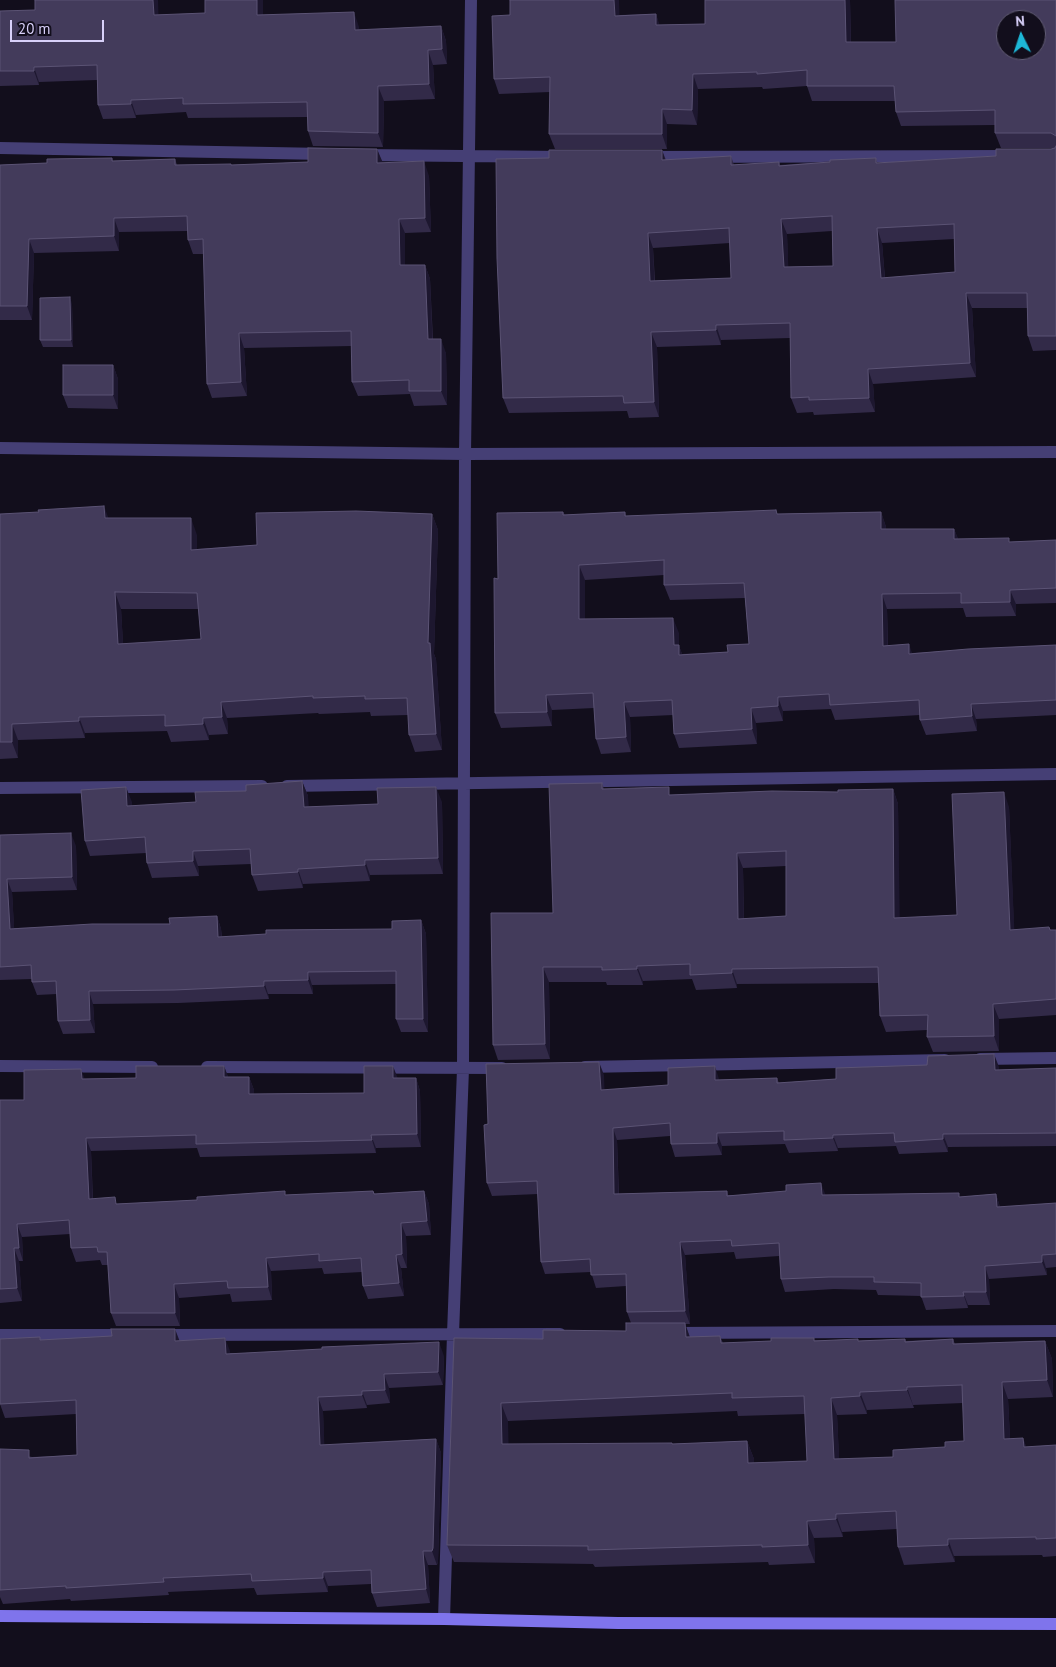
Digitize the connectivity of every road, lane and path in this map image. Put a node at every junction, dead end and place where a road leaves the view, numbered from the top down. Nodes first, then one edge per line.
1 (471, 0) edge
2 (0, 148) edge
3 (1026, 156) edge
4 (468, 157) junction
5 (578, 157) edge
6 (637, 157) edge
7 (0, 448) edge
8 (1056, 452) edge
9 (466, 454) junction
10 (1056, 774) edge
11 (465, 784) junction
12 (0, 788) edge
13 (1056, 1058) edge
14 (0, 1066) edge
15 (168, 1067) edge
16 (197, 1067) edge
17 (572, 1067) edge
18 (513, 1068) edge
19 (463, 1069) junction
20 (1056, 1331) edge
21 (660, 1333) edge
22 (452, 1334) junction
23 (571, 1334) edge
24 (0, 1335) edge
25 (0, 1616) edge
26 (444, 1619) junction
27 (1056, 1624) edge

1 - 4 street
2 - 4 street
3 - 6 street
4 - 5 street
4 - 9 street
7 - 9 street
8 - 9 street
9 - 11 street
10 - 11 street
11 - 12 street
11 - 19 street
13 - 17 street
14 - 15 street
16 - 19 street
18 - 19 street
19 - 22 street
20 - 21 street
22 - 23 street
22 - 24 street
22 - 26 street
25 - 26 main road
26 - 27 main road

